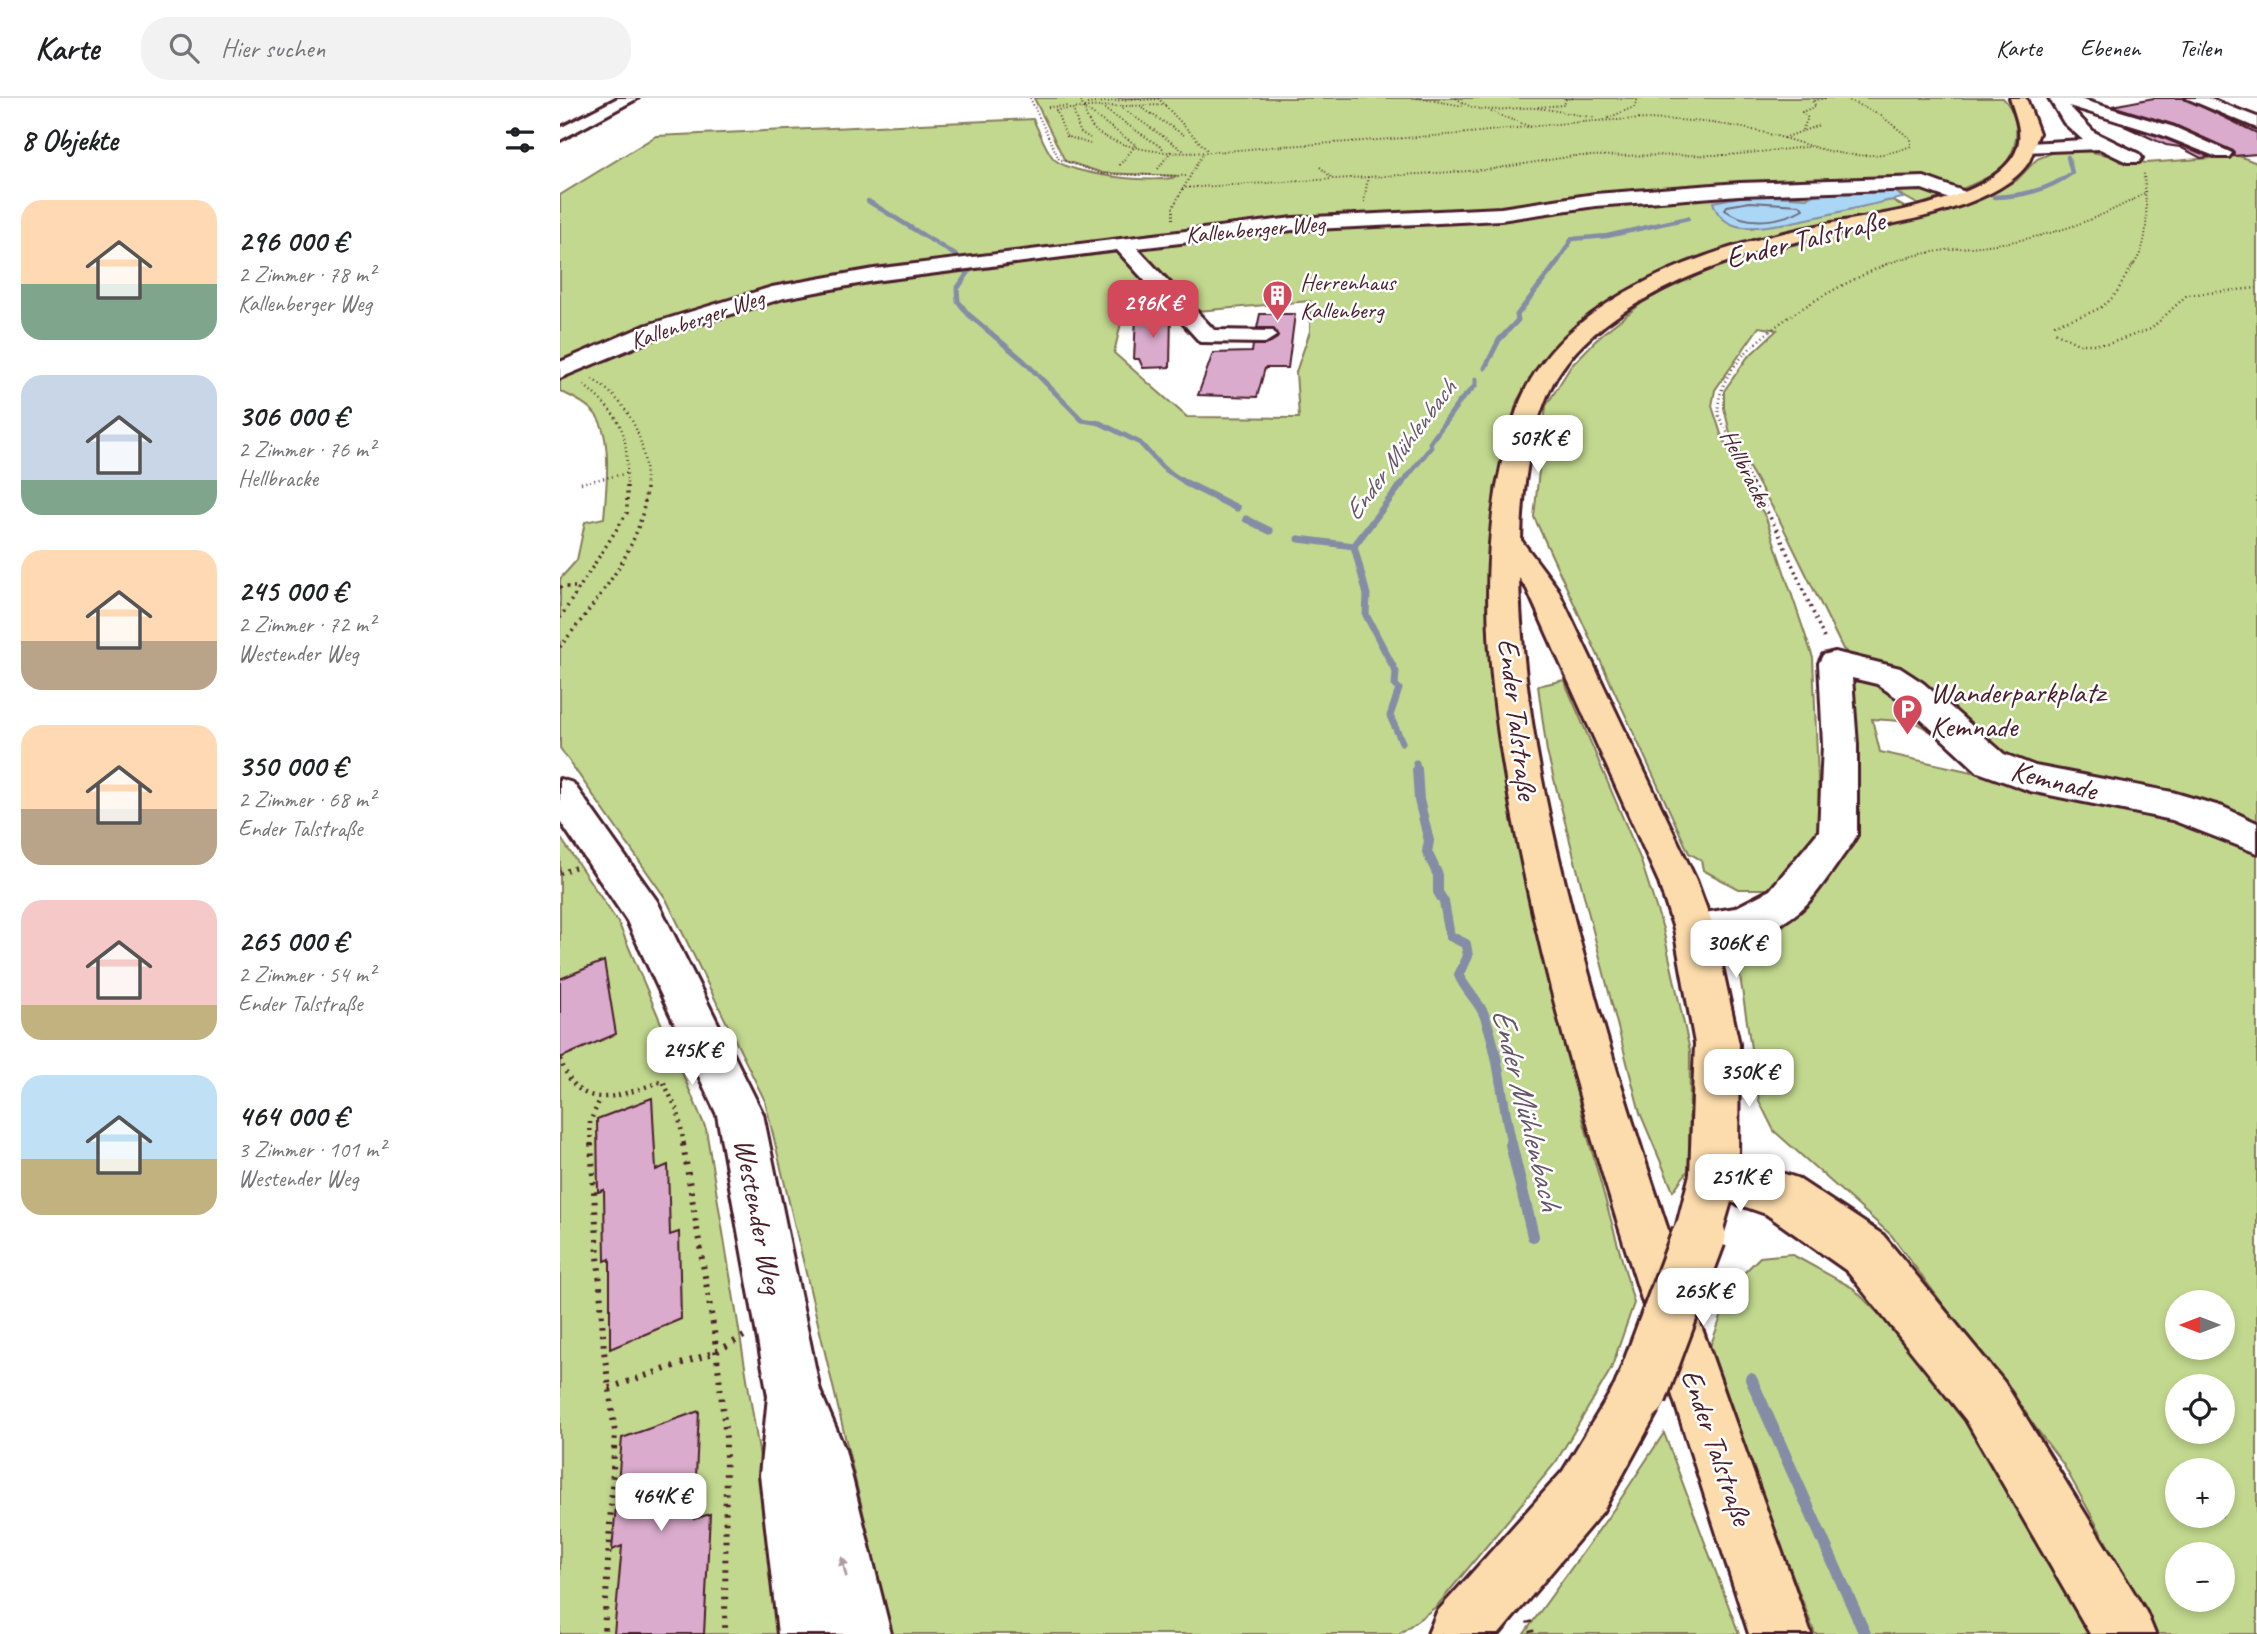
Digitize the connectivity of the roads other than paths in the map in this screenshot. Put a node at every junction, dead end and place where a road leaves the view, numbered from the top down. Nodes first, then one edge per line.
1 (630, 98) edge
2 (2018, 98) edge
3 (2058, 98) edge
4 (2194, 98) edge
5 (2257, 123) edge
6 (560, 135) edge
7 (2101, 144) junction
8 (2029, 148) junction
9 (2223, 153) dead end
10 (2133, 158) dead end
11 (1964, 198) junction
12 (1123, 244) junction
13 (1265, 336) dead end
14 (568, 372) edge
15 (1505, 539) junction
16 (560, 792) edge
17 (2257, 839) edge
18 (1694, 929) junction
19 (1714, 1174) junction
20 (793, 1392) junction
21 (809, 1634) edge
22 (859, 1634) edge
23 (1459, 1634) edge
24 (1780, 1634) edge
25 (2124, 1634) edge

1 - 6 street
2 - 8 main road
3 - 7 street
3 - 9 street
4 - 5 street
7 - 8 street
7 - 10 street
8 - 11 main road, Ender Talstraße
11 - 12 street, Kallenberger Weg
11 - 15 main road, Ender Talstraße
12 - 13 street
12 - 14 street, Kallenberger Weg
15 - 18 main road
15 - 24 main road, Ender Talstraße
16 - 20 street, Westender Weg
17 - 18 street, Kemnade
18 - 19 main road
19 - 23 main road, bridge
19 - 25 main road
20 - 21 street, Westender Weg
22 -> 20 street, Westender Weg

